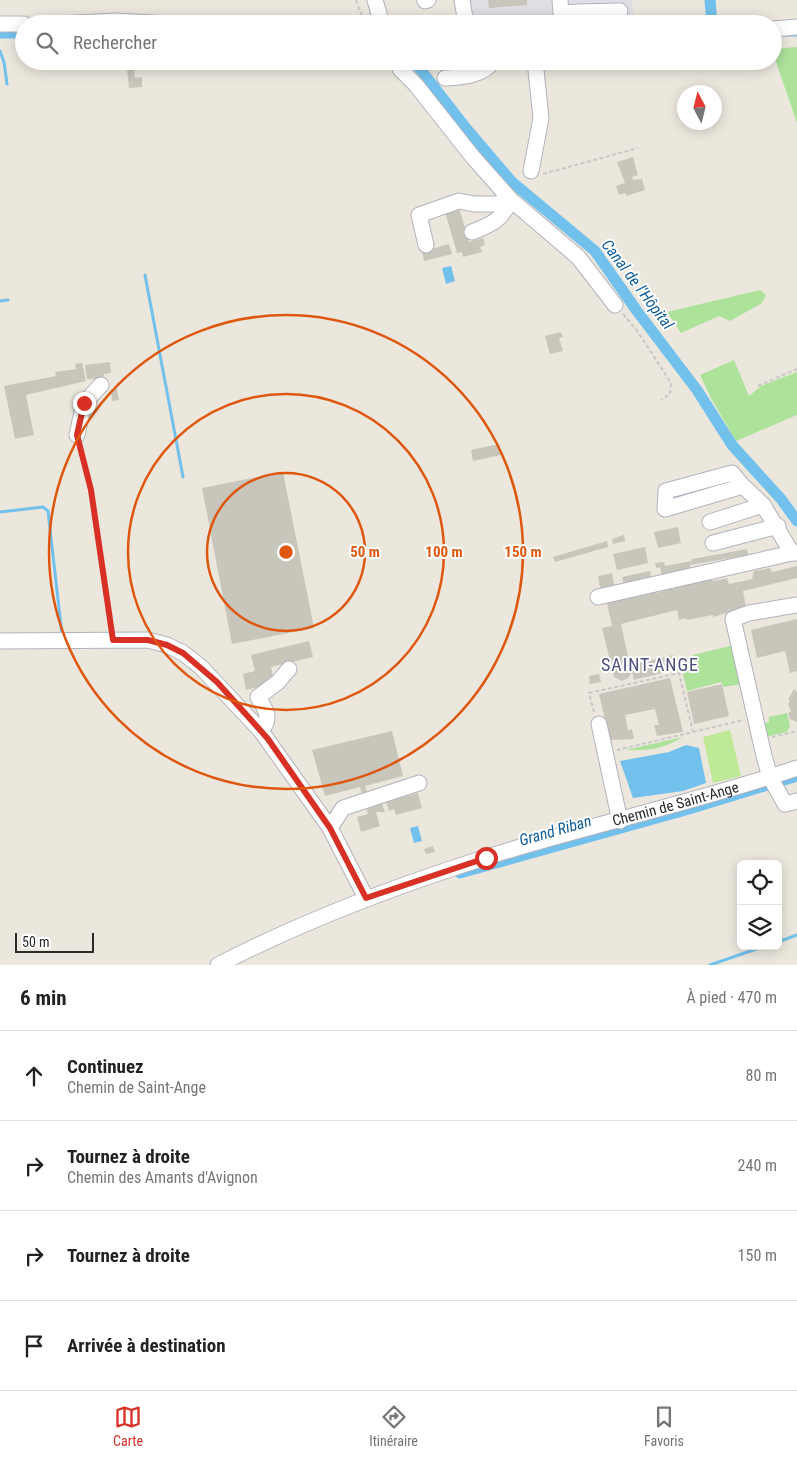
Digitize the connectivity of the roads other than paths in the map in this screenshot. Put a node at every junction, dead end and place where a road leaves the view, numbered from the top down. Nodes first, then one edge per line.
1 (375, 0) edge
2 (462, 0) edge
3 (560, 0) edge
4 (620, 11) dead end
5 (586, 12) edge
6 (379, 15) edge
7 (464, 15) edge
8 (0, 24) edge
9 (15, 24) edge
10 (797, 27) edge
11 (782, 28) edge
12 (401, 70) edge
13 (484, 70) edge
14 (536, 70) edge
15 (445, 78) dead end
16 (531, 171) road end
17 (511, 200) junction
18 (472, 232) dead end
19 (426, 245) dead end
20 (615, 305) road end
21 (101, 385) dead end
22 (77, 435) road end
23 (743, 486) dead end
24 (763, 505) junction
25 (710, 522) dead end
26 (778, 526) junction
27 (713, 543) dead end
28 (794, 553) edge
29 (598, 597) dead end
30 (797, 605) edge
31 (0, 641) edge
32 (289, 669) dead end
33 (599, 724) road end
34 (261, 731) junction
35 (797, 768) edge
36 (770, 777) junction
37 (419, 783) dead end
38 (797, 800) edge
39 (620, 821) junction
40 (330, 828) junction
41 (366, 898) junction
42 (224, 964) edge

1 - 6 street
2 - 7 street
3 - 5 street
4 - 5 street
8 - 9 street
10 - 11 street
12 - 17 street
13 - 15 street
14 - 16 street
17 - 18 street
17 - 19 street
17 - 20 street
21 - 22 street
23 - 24 street
24 - 25 street
24 - 26 street
26 - 27 street
26 - 28 street
28 - 29 street
30 - 36 street
31 - 34 street
32 - 34 street
33 - 39 street
34 - 40 street
35 - 36 street, Chemin de Saint-Ange
36 - 38 street
36 - 39 street, Chemin de Saint-Ange
37 - 40 street
39 - 41 street, Chemin de Saint-Ange
40 - 41 street
41 - 42 street, Chemin de Saint-Ange

